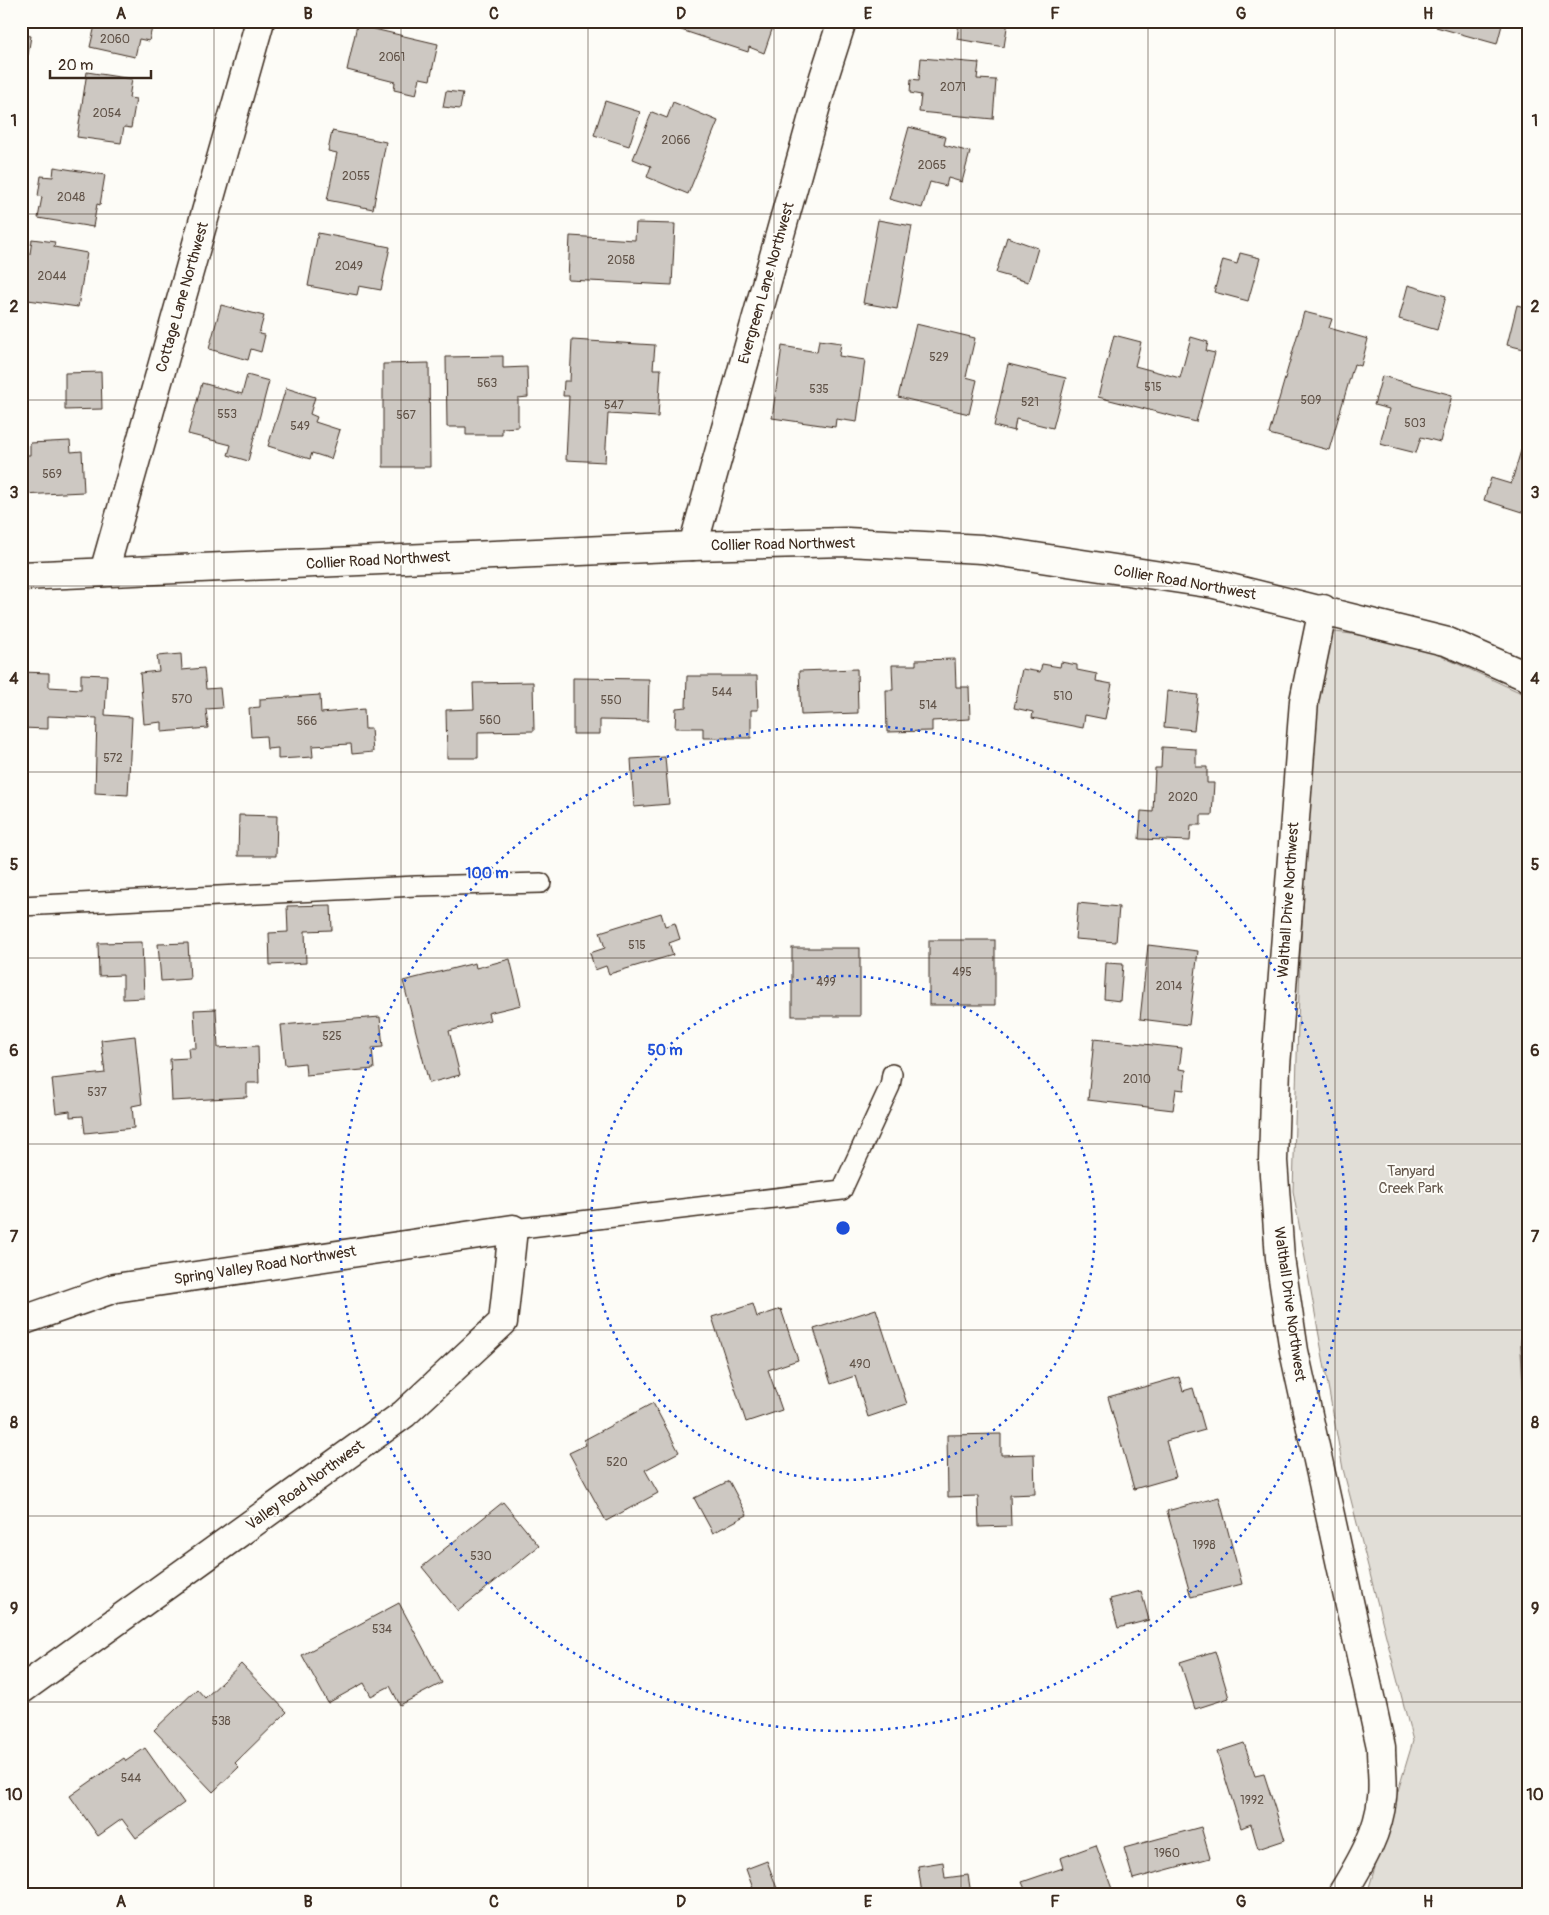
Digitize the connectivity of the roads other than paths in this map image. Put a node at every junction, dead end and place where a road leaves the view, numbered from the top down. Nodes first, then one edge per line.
1 (260, 21) edge
2 (842, 21) edge
3 (693, 546) junction
4 (104, 572) junction
5 (21, 576) edge
6 (1323, 609) junction
7 (1528, 677) edge
8 (541, 883) dead end
9 (21, 906) edge
10 (892, 1074) dead end
11 (513, 1229) junction
12 (21, 1321) edge
13 (21, 1690) edge
14 (1342, 1894) edge

1 - 4 street, Cottage Lane Northwest
2 - 3 street, Evergreen Lane Northwest
3 - 4 street, Collier Road Northwest
3 - 6 street, Collier Road Northwest
4 - 5 street, Collier Road Northwest
6 - 7 street, Collier Road Northwest
6 - 14 street, Walthall Drive Northwest
8 - 9 lane
10 - 11 lane
11 - 12 street, Spring Valley Road Northwest
11 - 13 street, Valley Road Northwest

